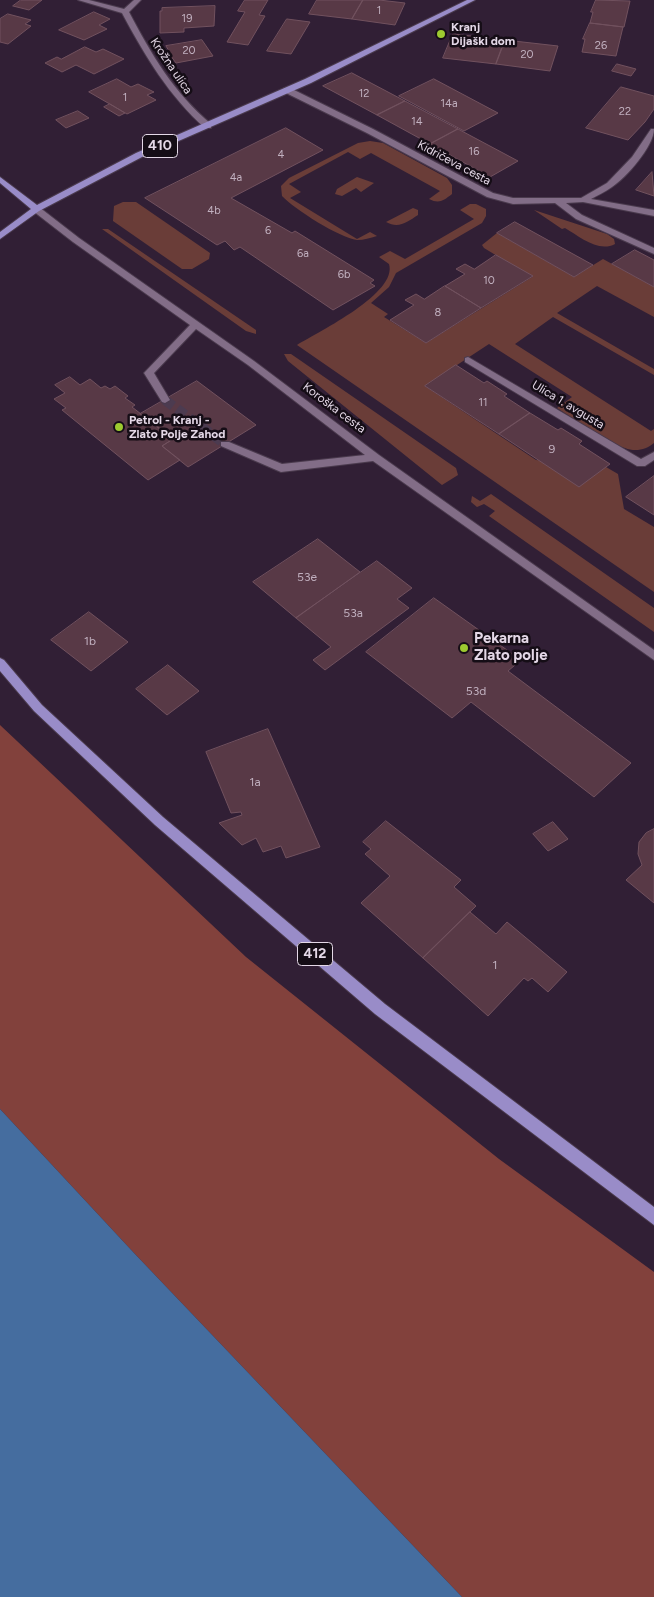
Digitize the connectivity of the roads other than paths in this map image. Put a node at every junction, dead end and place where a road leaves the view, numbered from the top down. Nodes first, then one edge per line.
1 (81, 0) edge
2 (138, 0) edge
3 (472, 0) edge
4 (125, 12) junction
5 (287, 90) junction
6 (208, 126) junction
7 (654, 131) edge
8 (0, 179) edge
9 (583, 200) junction
10 (558, 201) junction
11 (36, 209) junction
12 (654, 213) edge
13 (0, 236) edge
14 (654, 251) edge
15 (196, 324) junction
16 (468, 360) dead end
17 (165, 400) tunnel mouth
18 (225, 444) tunnel mouth
19 (654, 455) edge
20 (375, 457) junction
21 (654, 656) edge
22 (0, 663) edge
23 (654, 1217) edge

1 - 4 street
2 - 4 street
3 - 5 main road, 410
4 - 6 street, Krožna ulica
5 - 6 main road, 410
5 - 10 street, Kidričeva cesta
6 - 11 main road, 410
7 - 9 street, Kidričeva cesta
8 - 11 main road, Koroška cesta
9 - 10 street, Kidričeva cesta
9 - 12 street
10 - 14 street
11 - 13 main road
11 - 15 street, Koroška cesta
15 - 17 street
15 - 20 street, Koroška cesta
16 - 19 street, Ulica 1. avgusta
18 - 20 street
20 - 21 street, Koroška cesta
22 - 23 main road, 412

